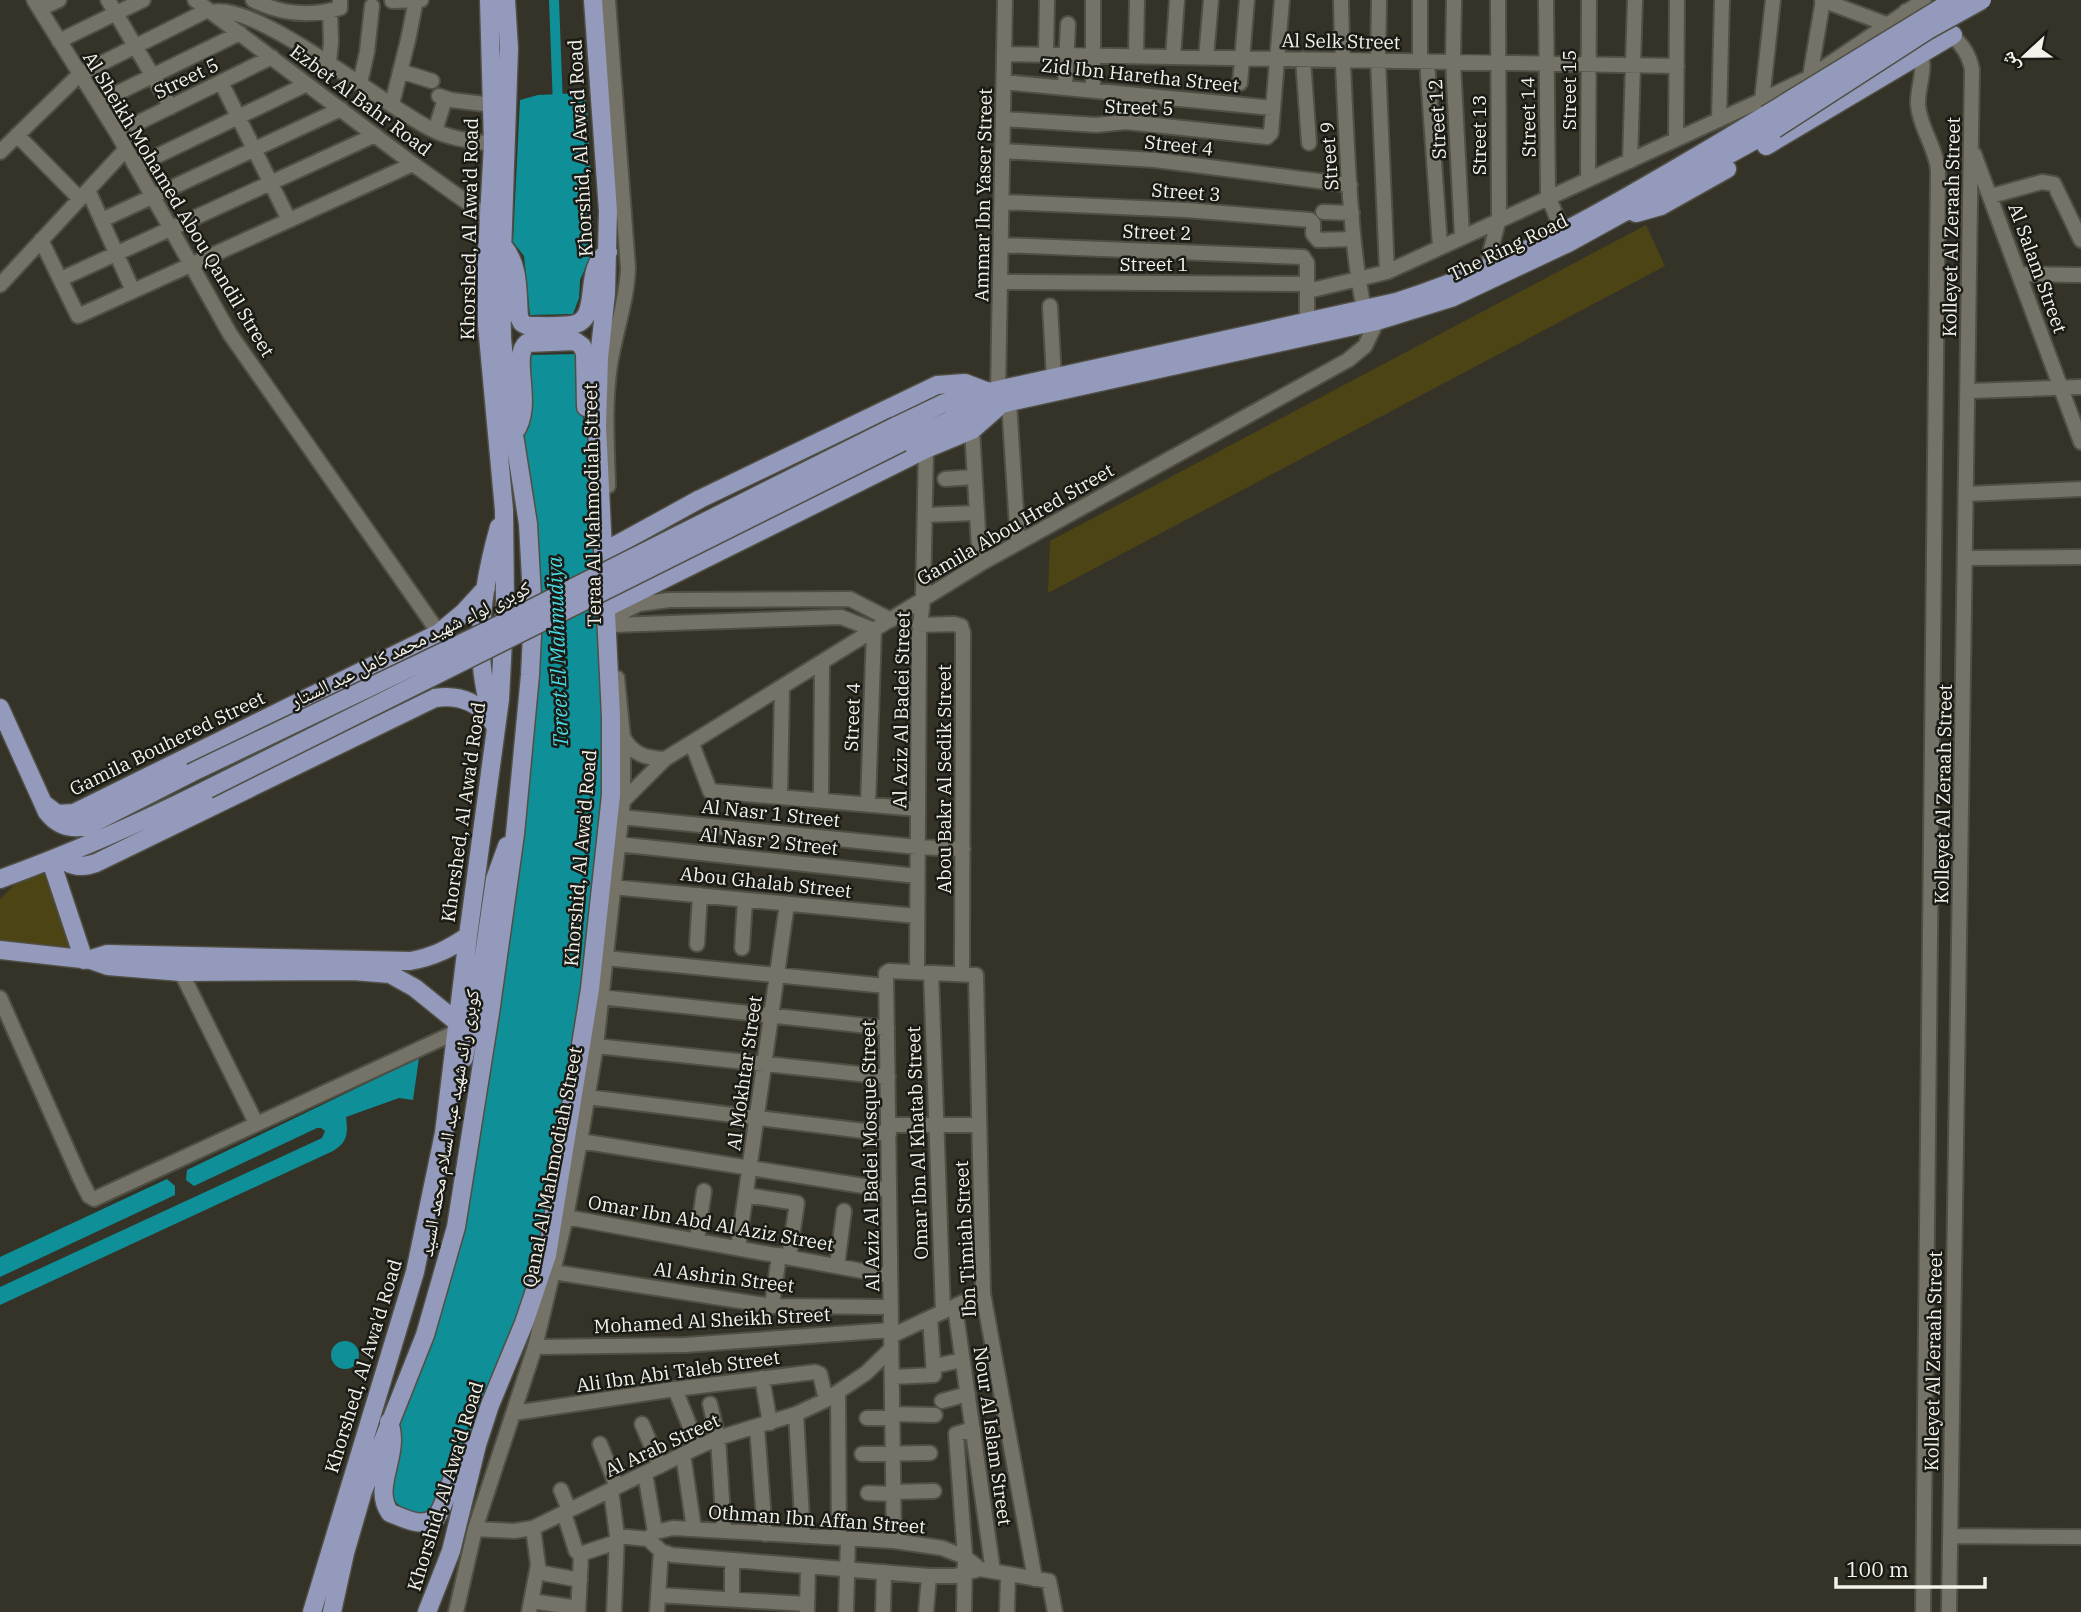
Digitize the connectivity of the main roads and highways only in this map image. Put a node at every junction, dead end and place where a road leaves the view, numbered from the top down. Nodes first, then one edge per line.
1 (489, 0) edge
2 (506, 0) edge
3 (593, 0) edge
4 (1954, 0) edge
5 (1982, 0) edge
6 (1953, 35) road end
7 (1768, 115) junction
8 (1616, 216) junction
9 (503, 246) junction
10 (608, 252) junction
11 (1371, 315) junction
12 (573, 333) junction
13 (530, 334) junction
14 (1000, 398) junction
15 (597, 426) junction
16 (514, 433) junction
17 (899, 434) junction
18 (686, 507) junction
19 (504, 510) junction
20 (609, 549) road end
21 (704, 559) junction
22 (486, 588) junction
23 (612, 616) road end
24 (0, 709) edge
25 (496, 727) junction
26 (44, 804) junction
27 (515, 834) junction
28 (56, 860) junction
29 (8, 876) edge
30 (0, 890) edge
31 (468, 936) junction
32 (0, 950) edge
33 (88, 960) junction
34 (390, 967) junction
35 (457, 1027) junction
36 (444, 1133) junction
37 (389, 1422) junction
38 (477, 1445) junction
39 (312, 1612) edge
40 (332, 1612) edge
41 (427, 1612) edge

1 - 19 main road, Khorshed, Al Awa'd Road
2 - 9 main road, Khorshed, Al Awa'd Road
3 - 10 main road, Khorshid, Al Awa'd Road
4 - 7 main road, The Ring Road, bridge
5 - 7 main road, The Ring Road, bridge
6 - 8 main road
7 - 8 main road, The Ring Road
7 - 11 main road, The Ring Road
8 - 11 main road, The Ring Road
9 - 13 main road
9 - 16 main road, Khorshed, Al Awa'd Road
10 - 12 main road
10 - 15 main road, Khorshid, Al Awa'd Road
11 - 14 main road, The Ring Road
11 - 14 main road, The Ring Road
12 - 13 main road
12 - 15 main road
13 - 16 main road
14 - 17 main road, كوبرى لواء شهيد محمد كامل عبد الستار
14 - 18 main road
14 - 21 main road
15 - 38 main road, Khorshid, Al Awa'd Road
16 - 27 main road, Khorshed, Al Awa'd Road
17 - 26 main road, كوبرى لواء شهيد محمد كامل عبد الستار, bridge
17 - 28 main road, كوبرى لواء شهيد محمد كامل عبد الستار, bridge
18 - 20 main road
18 - 21 main road
19 - 22 main road
19 - 25 main road, Khorshed, Al Awa'd Road
21 - 23 main road
22 - 25 main road
22 - 26 main road, Gamila Bouhered Street
24 - 26 main road
25 - 28 main road
25 - 31 main road, Khorshed, Al Awa'd Road
27 - 36 main road
27 - 37 main road, كوبرى رائد شهيد عبد السلام محمد السيد
28 - 29 main road
28 - 33 main road
29 - 30 main road
31 - 34 main road
31 - 35 main road, Khorshed, Al Awa'd Road
32 - 33 main road
33 - 34 main road
33 - 34 main road
34 - 35 main road
35 - 36 main road, Khorshed, Al Awa'd Road
36 - 39 main road, Khorshed, Al Awa'd Road
37 - 38 main road
37 - 40 main road, كوبرى رائد شهيد عبد السلام محمد السيد
38 - 41 main road, Khorshid, Al Awa'd Road

